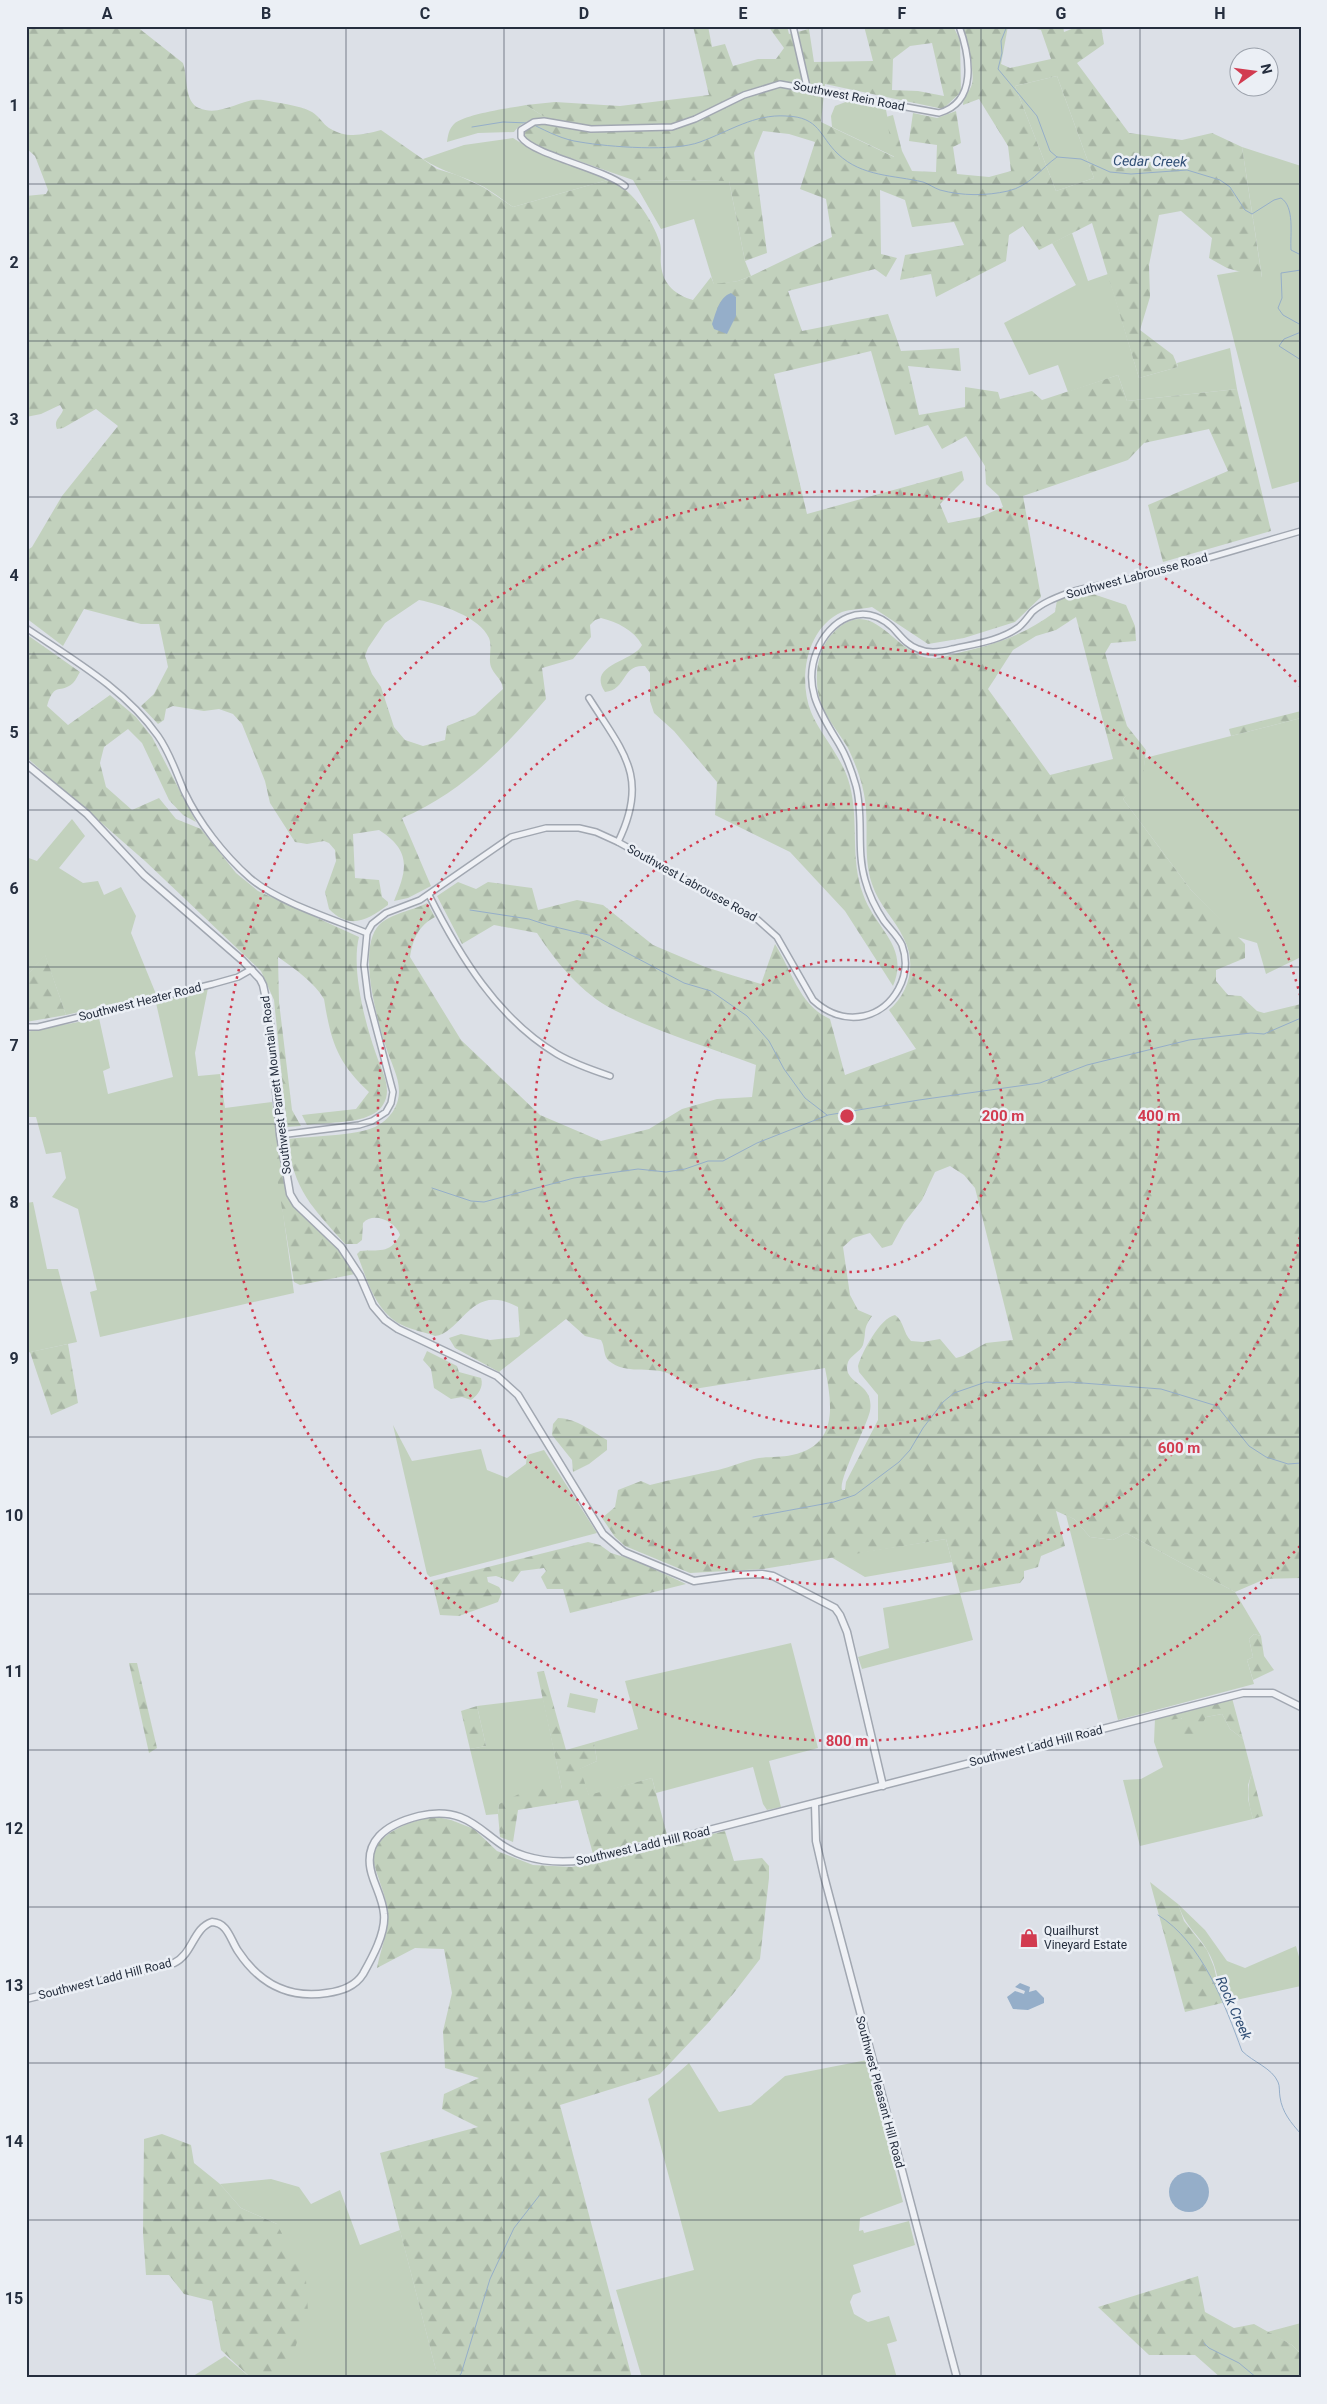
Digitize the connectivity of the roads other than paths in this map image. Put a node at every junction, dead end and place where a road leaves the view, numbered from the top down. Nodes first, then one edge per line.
1 (793, 26) edge
2 (960, 26) edge
3 (807, 87) junction
4 (625, 186) dead end
5 (1301, 531) edge
6 (26, 628) edge
7 (589, 698) dead end
8 (26, 764) edge
9 (618, 842) junction
10 (429, 895) junction
11 (367, 933) junction
12 (252, 969) junction
13 (26, 1027) edge
14 (610, 1076) dead end
15 (280, 1135) junction
16 (1301, 1707) edge
17 (883, 1786) junction
18 (815, 1804) junction
19 (26, 1999) edge
20 (957, 2378) edge

1 - 3 street
2 - 3 street, Southwest Rein Road
3 - 4 street, Southwest Rein Road
5 - 9 street, Southwest Labrousse Road
6 - 11 street
7 - 9 street
8 - 12 street, Southwest Parrett Mountain Road
9 - 10 street, Southwest Labrousse Road
10 - 11 street, Southwest Labrousse Road
10 - 14 street
11 - 15 street
12 - 13 street, Southwest Heater Road
12 - 15 street, Southwest Parrett Mountain Road
15 - 17 street, Southwest Parrett Mountain Road
16 - 17 street, Southwest Ladd Hill Road
17 - 18 street, Southwest Ladd Hill Road
18 - 19 street, Southwest Ladd Hill Road
18 - 20 street, Southwest Pleasant Hill Road

